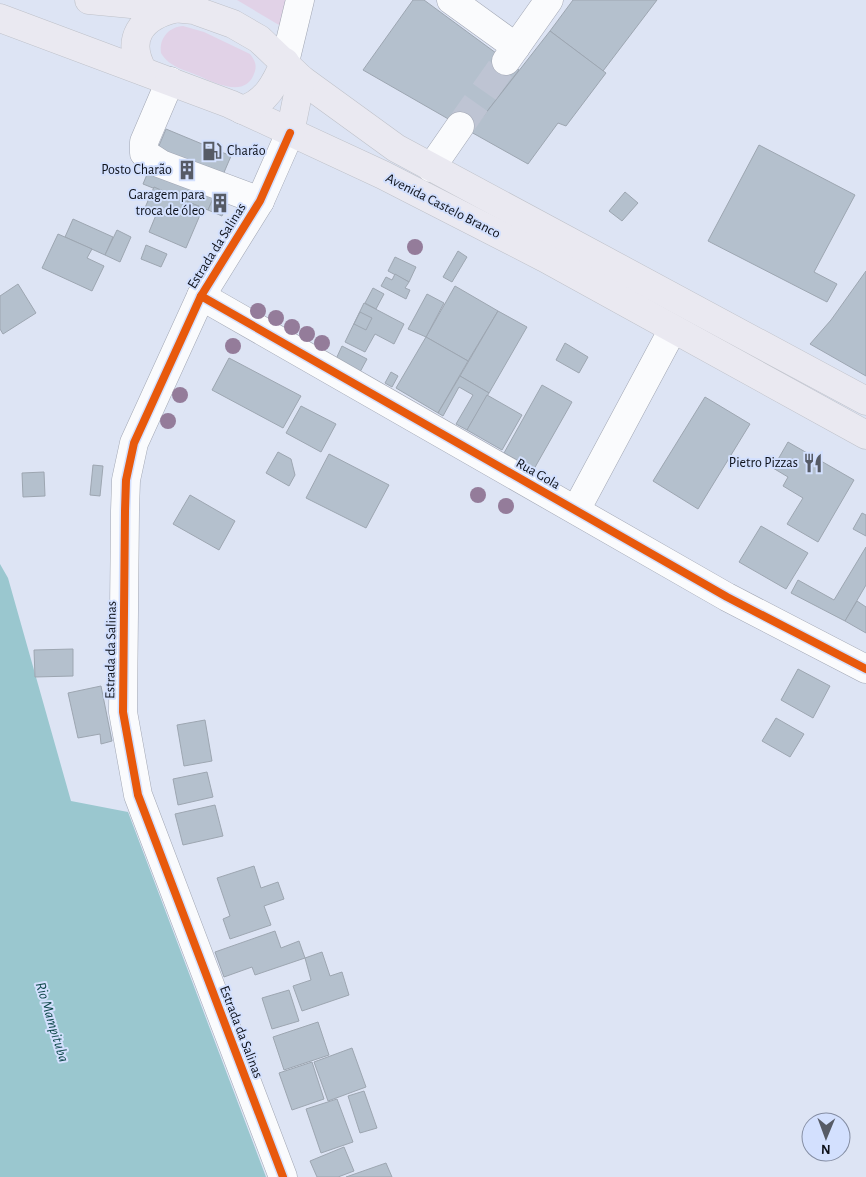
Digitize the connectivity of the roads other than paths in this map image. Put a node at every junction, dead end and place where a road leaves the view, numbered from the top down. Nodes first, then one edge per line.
1 (89, 0) edge
2 (300, 0) edge
3 (450, 0) edge
4 (549, 0) edge
5 (193, 6) edge
6 (0, 18) edge
7 (143, 71) junction
8 (293, 71) junction
9 (170, 81) junction
10 (242, 110) junction
11 (460, 126) tunnel mouth
12 (290, 133) junction
13 (431, 168) junction
14 (260, 201) junction
15 (201, 296) junction
16 (673, 329) junction
17 (866, 401) edge
18 (866, 434) edge
19 (576, 510) junction
20 (866, 669) edge
21 (283, 1177) edge

1 - 5 main road, Avenida Castelo Branco
2 - 8 street
3 - 4 street
5 - 7 main road
5 - 8 main road, Avenida Castelo Branco
6 - 7 main road, Avenida Castelo Branco
7 - 9 main road, Avenida Castelo Branco
8 - 10 main road
8 - 12 main road
8 - 13 main road, Avenida Castelo Branco
9 - 10 main road, Avenida Castelo Branco
9 - 14 street
10 - 12 main road, Avenida Castelo Branco
11 - 13 street
12 - 14 street, Estrada da Salinas
12 - 16 main road, Avenida Castelo Branco
13 - 17 main road, Avenida Castelo Branco
14 - 15 street, Estrada da Salinas
15 - 19 street, Rua Gola
15 - 21 street, Estrada da Salinas
16 - 18 main road, Avenida Castelo Branco
16 - 19 street
19 - 20 street, Rua Gola

